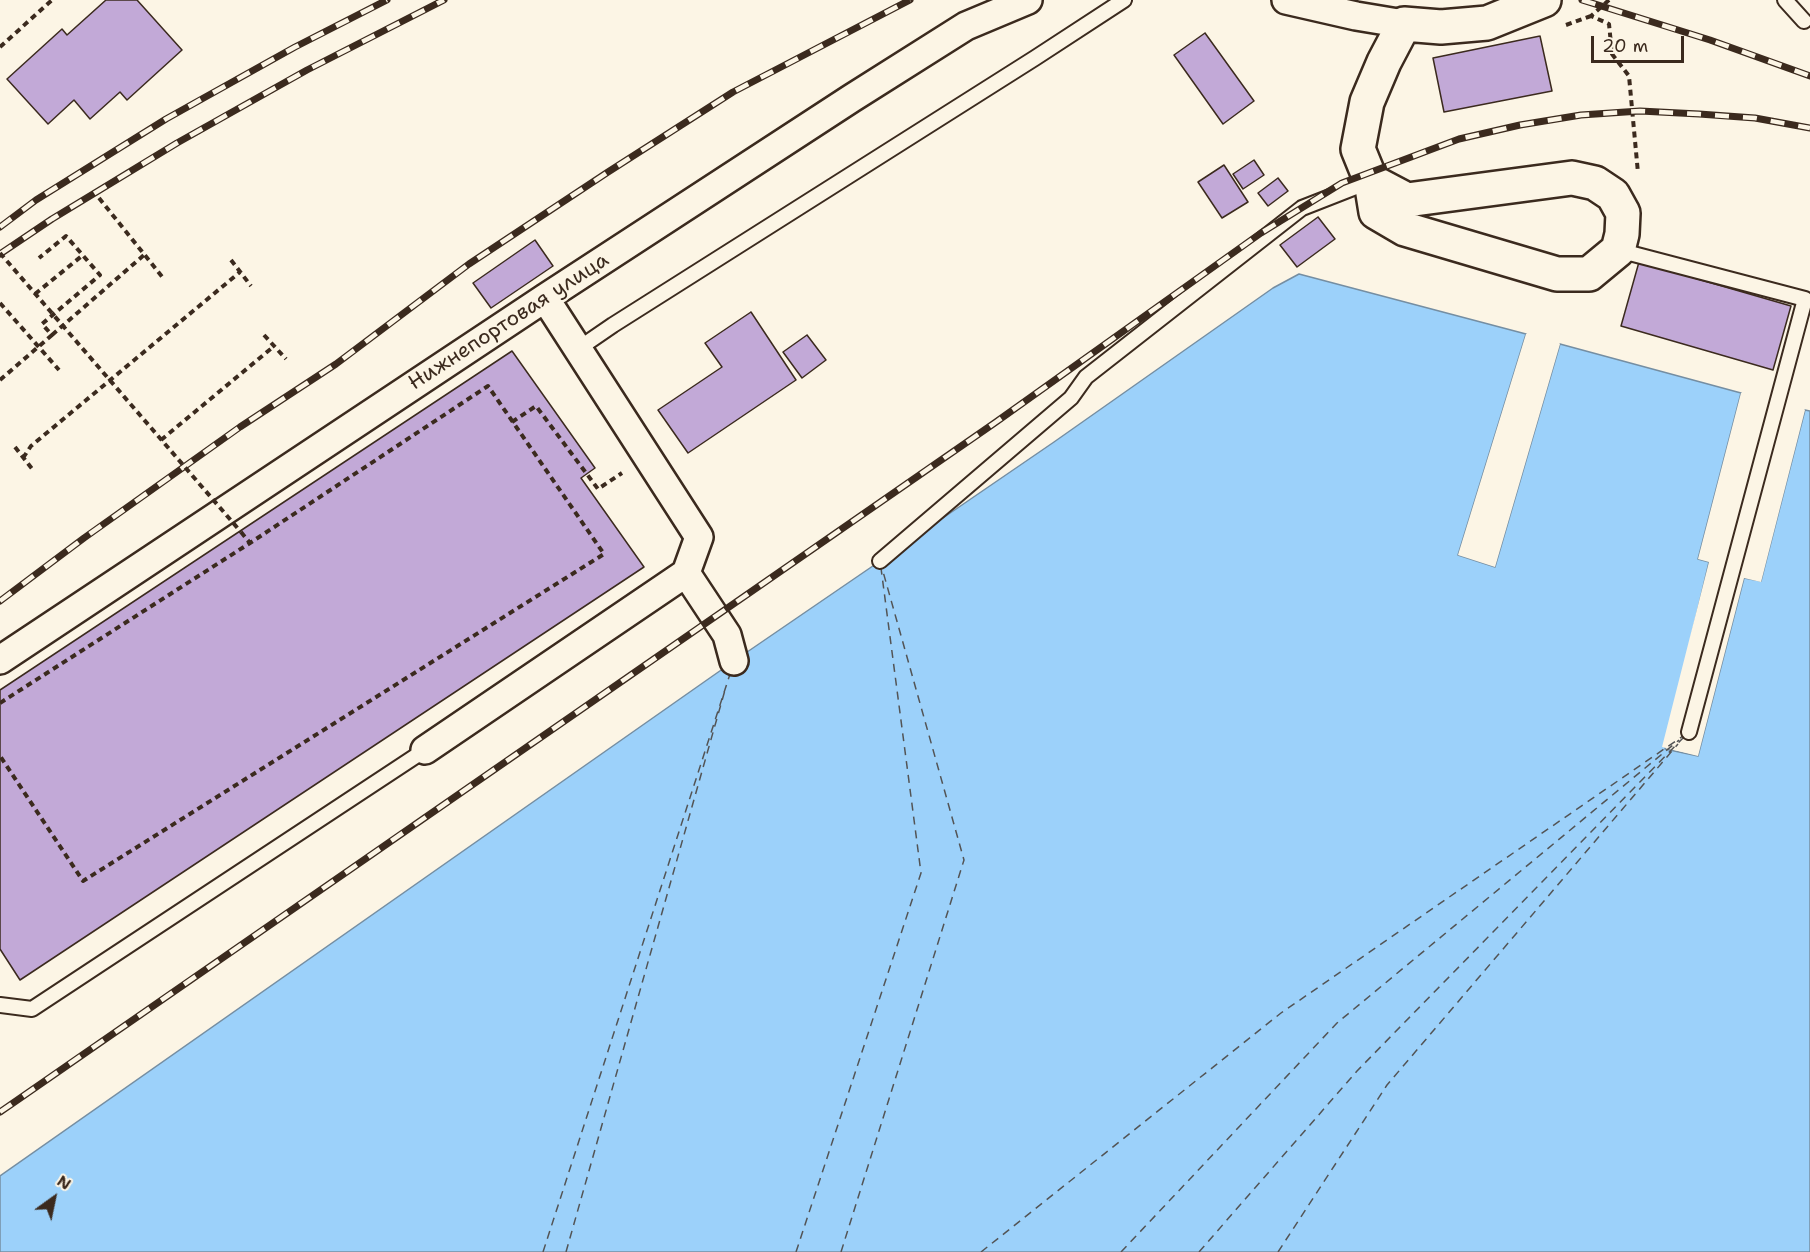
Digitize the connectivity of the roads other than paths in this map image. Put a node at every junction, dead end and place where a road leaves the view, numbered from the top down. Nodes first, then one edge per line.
1 (1028, 0) edge
2 (1124, 0) edge
3 (1286, 0) edge
4 (1544, 0) edge
5 (1785, 0) edge
6 (1804, 21) dead end
7 (1404, 24) junction
8 (1371, 181) junction
9 (1618, 250) junction
10 (545, 298) junction
11 (578, 349) junction
12 (880, 561) dead end
13 (686, 573) junction
14 (0, 660) edge
15 (734, 661) dead end
16 (1689, 732) dead end
17 (426, 750) joint
18 (0, 1005) edge

1 - 10 street, Нижнепортовая улица
2 - 11 lane
3 - 7 street
4 - 7 street
5 - 6 lane
7 - 8 street
8 - 9 street
8 - 9 street
8 - 12 lane
9 - 16 lane
10 - 11 street
10 - 14 street, Нижнепортовая улица
11 - 13 street
13 - 15 street
13 - 17 street
17 - 18 lane

